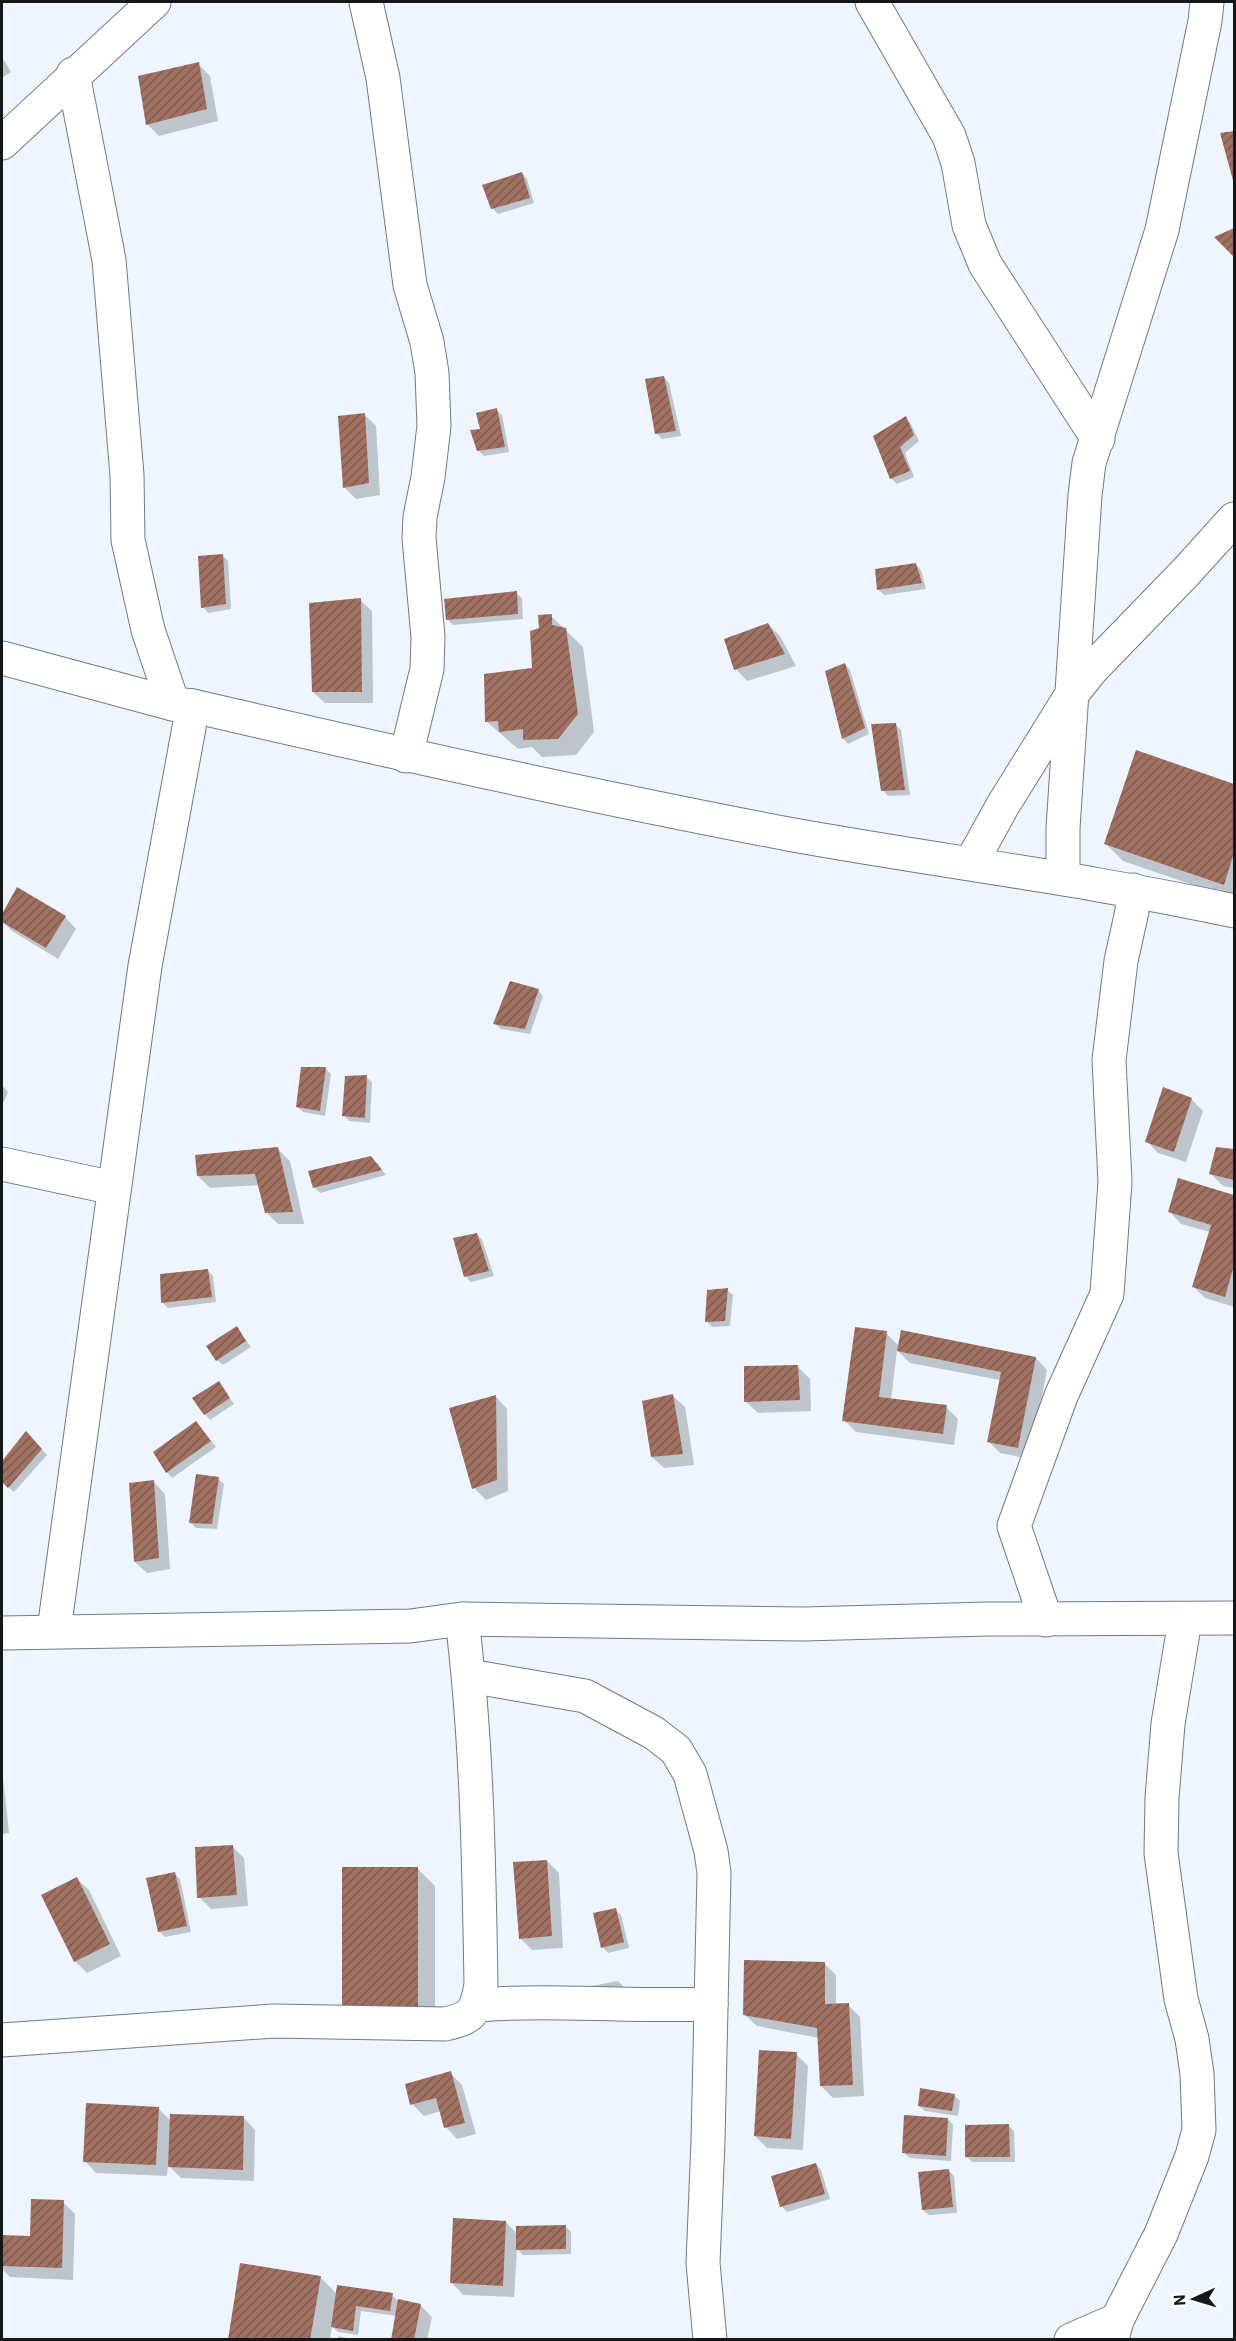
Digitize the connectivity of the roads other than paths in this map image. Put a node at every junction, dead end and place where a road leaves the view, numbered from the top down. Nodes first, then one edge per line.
1 (154, 2) edge
2 (366, 2) edge
3 (872, 2) edge
4 (1207, 2) edge
5 (73, 74) junction
6 (2, 143) edge
7 (1098, 439) junction
8 (1234, 519) edge
9 (2, 658) edge
10 (1072, 693) junction
11 (183, 705) junction
12 (406, 756) junction
13 (971, 863) junction
14 (1063, 877) junction
15 (1133, 890) junction
16 (1234, 911) edge
17 (2, 1164) edge
18 (114, 1188) junction
19 (1234, 1618) edge
20 (462, 1619) junction
21 (1046, 1620) junction
22 (1185, 1620) junction
23 (54, 1630) junction
24 (2, 1633) edge
25 (469, 1676) junction
26 (711, 2004) junction
27 (477, 2005) junction
28 (2, 2040) edge
29 (1114, 2330) edge
30 (710, 2340) edge
31 (1071, 2340) edge

1 - 5 street
2 - 12 street
3 - 7 street
4 - 7 street
5 - 6 street
5 - 11 street
7 - 10 street
8 - 10 street
9 - 11 street
10 - 13 street
10 - 14 street
11 - 12 street
11 - 18 street
12 - 13 street
13 - 14 street
14 - 15 street
15 - 16 street
15 - 21 street
17 - 18 street
18 - 23 street
19 - 22 street
20 - 21 street
20 - 23 street
20 - 25 street
21 - 22 street
22 - 29 street
23 - 24 street
25 - 26 street
25 - 27 street
26 - 27 street
26 - 30 street
27 - 28 street
29 - 31 street

